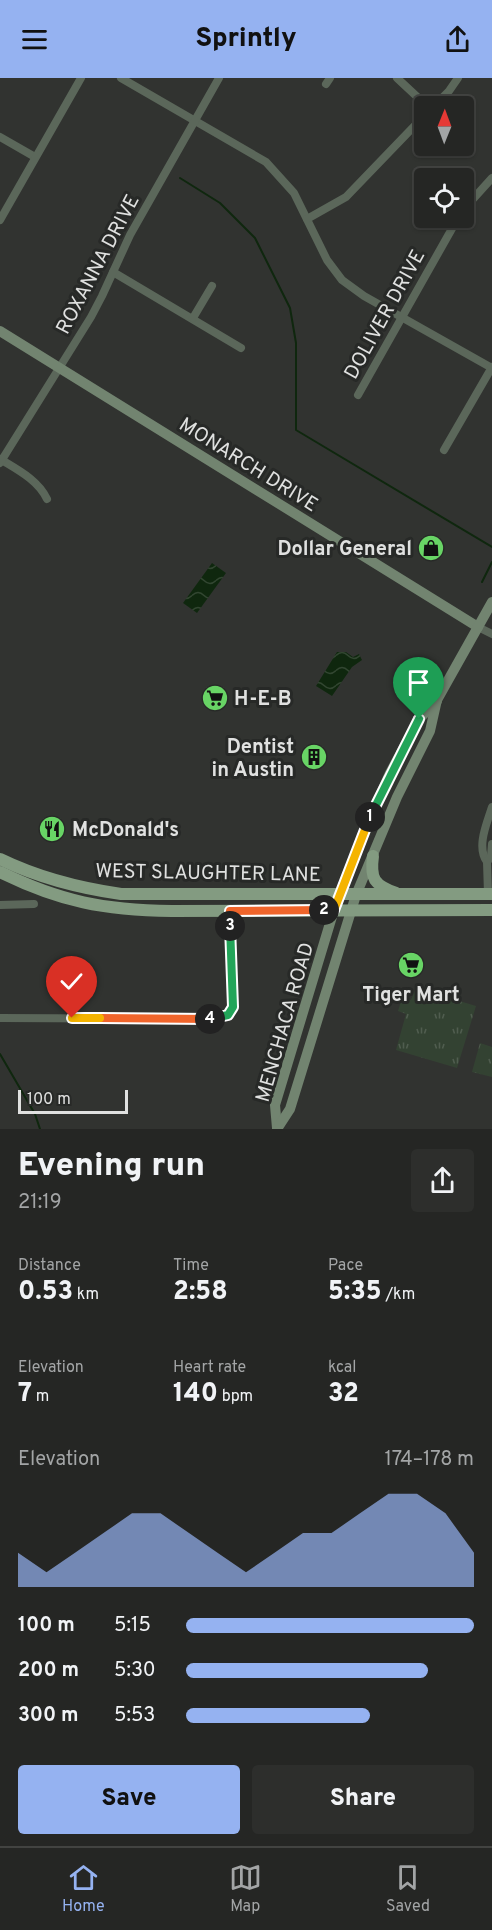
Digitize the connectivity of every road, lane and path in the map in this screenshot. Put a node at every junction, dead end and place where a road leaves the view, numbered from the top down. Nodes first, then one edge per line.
1 (81, 78) edge
2 (121, 78) edge
3 (219, 78) edge
4 (397, 78) edge
5 (458, 78) edge
6 (416, 96) edge
7 (443, 96) edge
8 (195, 121) junction
9 (414, 126) edge
10 (0, 137) edge
11 (35, 157) junction
12 (492, 178) edge
13 (474, 198) edge
14 (306, 219) junction
15 (0, 220) edge
16 (452, 228) edge
17 (113, 272) junction
18 (212, 286) dead end
19 (401, 317) junction
20 (193, 318) junction
21 (0, 331) edge
22 (241, 348) dead end
23 (59, 368) junction
24 (492, 368) edge
25 (358, 395) dead end
26 (444, 450) dead end
27 (1, 461) edge
28 (47, 499) dead end
29 (492, 602) edge
30 (478, 627) junction
31 (492, 634) edge
32 (437, 700) junction
33 (492, 807) edge
34 (492, 844) edge
35 (373, 856) junction
36 (0, 859) edge
37 (487, 862) junction
38 (0, 872) edge
39 (490, 894) edge
40 (166, 895) junction
41 (340, 895) junction
42 (356, 895) junction
43 (400, 895) junction
44 (34, 904) dead end
45 (0, 905) edge
46 (144, 910) junction
47 (334, 910) junction
48 (350, 910) junction
49 (492, 910) edge
50 (230, 911) junction
51 (0, 1018) edge
52 (277, 1129) edge

1 - 11 street
2 - 8 street
3 - 8 street, ROXANNA DRIVE
4 - 6 street
5 - 7 street
8 - 14 street
8 - 17 street, ROXANNA DRIVE
9 - 14 street
10 - 11 street
11 - 15 street
12 - 13 street
14 - 19 street
16 - 19 street, DOLIVER DRIVE
17 - 20 street
17 - 23 street, ROXANNA DRIVE
18 - 20 street
19 - 24 street
19 - 25 street, DOLIVER DRIVE
20 - 22 street
21 - 23 main road, MONARCH DRIVE
23 - 27 street, ROXANNA DRIVE
23 - 30 main road, MONARCH DRIVE
24 - 26 street
27 - 28 street
29 - 30 main road, MENCHACA ROAD
30 - 31 street
30 - 32 main road, MENCHACA ROAD
32 - 35 main road, MENCHACA ROAD
32 - 41 main road, MENCHACA ROAD
33 - 37 street
34 - 37 street
35 - 42 main road, MENCHACA ROAD
35 - 43 main road
36 - 40 main road, WEST SLAUGHTER LANE
37 - 39 street
38 - 46 main road, WEST SLAUGHTER LANE
39 - 43 main road, WEST SLAUGHTER LANE
40 - 41 main road, WEST SLAUGHTER LANE
40 - 46 main road
41 - 42 main road, WEST SLAUGHTER LANE
41 - 47 main road, MENCHACA ROAD
42 - 43 main road, WEST SLAUGHTER LANE
42 - 48 main road, MENCHACA ROAD
44 - 45 street
46 - 50 main road, WEST SLAUGHTER LANE
47 - 48 main road, WEST SLAUGHTER LANE
47 - 50 main road, WEST SLAUGHTER LANE
47 - 52 main road, MENCHACA ROAD
48 - 49 main road, WEST SLAUGHTER LANE
48 - 52 main road, MENCHACA ROAD
50 - 51 street

